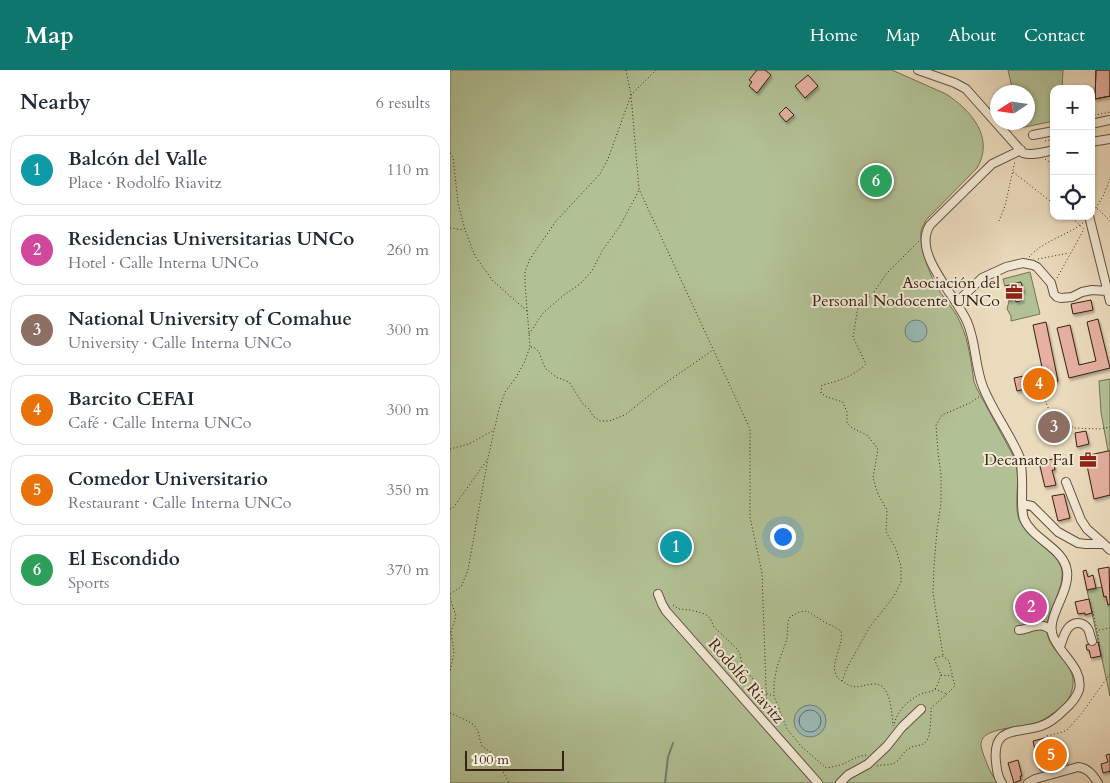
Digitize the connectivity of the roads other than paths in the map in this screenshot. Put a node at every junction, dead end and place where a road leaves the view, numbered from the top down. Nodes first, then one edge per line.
1 (918, 70) edge
2 (1110, 120) edge
3 (1095, 123) edge
4 (1050, 132) edge
5 (1033, 135) dead end
6 (1110, 138) edge
7 (1095, 141) edge
8 (1021, 150) junction
9 (1050, 151) edge
10 (1091, 220) edge
11 (1107, 291) junction
12 (1110, 301) edge
13 (956, 303) junction
14 (1066, 482) dead end
15 (1022, 504) junction
16 (1107, 547) edge
17 (658, 594) dead end
18 (1018, 630) dead end
19 (1052, 631) junction
20 (1095, 643) road end
21 (1060, 647) junction
22 (921, 709) dead end
23 (818, 783) edge
24 (840, 783) edge
25 (1002, 783) edge
26 (1028, 783) edge
27 (1098, 783) edge

1 - 8 street
2 - 3 street
4 - 5 street
6 - 7 street
8 - 9 street
8 - 13 street
10 - 11 street
11 - 12 street
11 - 13 street
13 - 15 street
14 - 16 street
15 - 16 street
15 - 19 street
17 - 23 street, Rodolfo Riavitz
18 - 19 street
19 - 21 street
20 - 21 street
21 - 25 street
22 - 24 street
26 - 27 street

